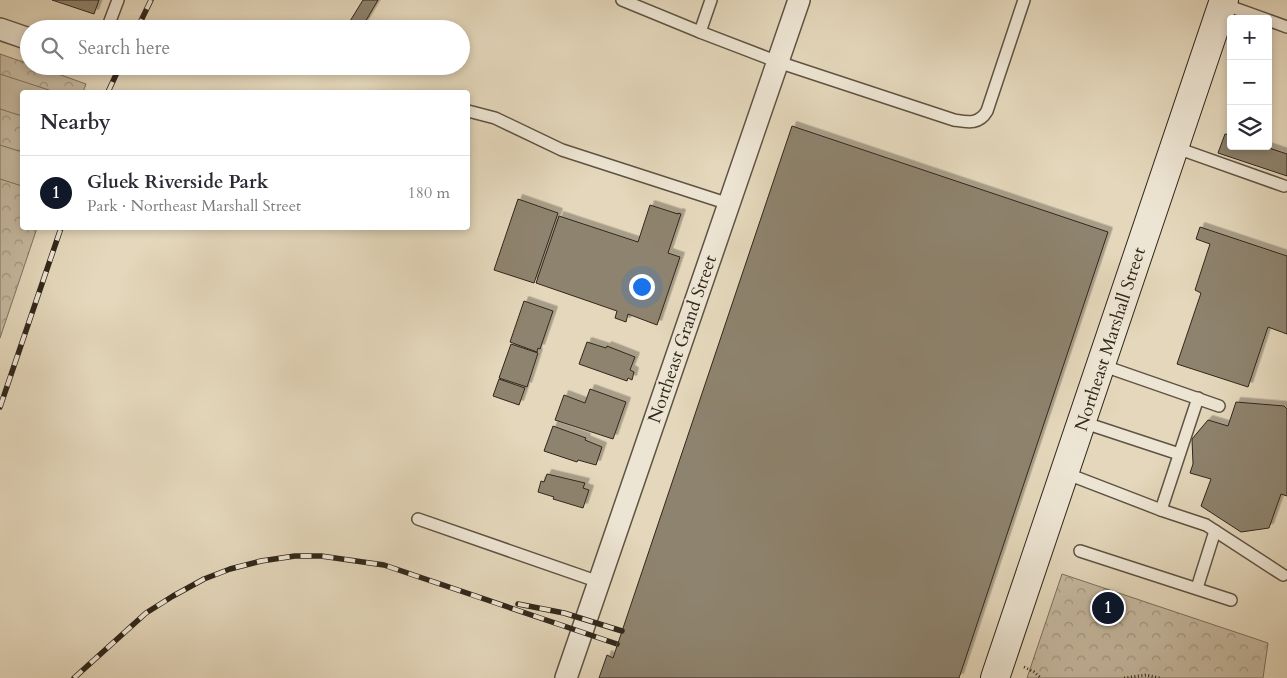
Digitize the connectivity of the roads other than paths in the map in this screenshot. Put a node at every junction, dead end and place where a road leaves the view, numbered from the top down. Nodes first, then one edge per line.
1 (118, 0) edge
2 (622, 0) edge
3 (711, 0) edge
4 (799, 0) edge
5 (1024, 0) edge
6 (1223, 2) edge
7 (1257, 15) edge
8 (111, 20) edge
9 (1272, 21) edge
10 (1287, 27) edge
11 (0, 29) edge
12 (700, 32) junction
13 (20, 36) edge
14 (778, 62) junction
15 (470, 112) edge
16 (1174, 147) junction
17 (1284, 186) dead end
18 (729, 204) junction
19 (1101, 365) junction
20 (1198, 398) junction
21 (1218, 406) dead end
22 (1082, 422) junction
23 (1180, 454) junction
24 (1065, 473) junction
25 (1161, 510) junction
26 (418, 519) dead end
27 (1215, 531) junction
28 (1080, 551) dead end
29 (1283, 575) dead end
30 (599, 582) junction
31 (1197, 588) junction
32 (1231, 600) dead end
33 (566, 678) edge
34 (995, 678) edge

1 - 8 lane
2 - 12 lane
3 - 12 lane
4 - 14 street, Northeast Grand Street
5 - 14 lane
6 - 7 lane
6 - 16 street, Northeast Marshall Street
9 - 10 lane
11 - 13 street
12 - 14 lane
14 - 18 street, Northeast Grand Street
15 - 18 lane
16 - 17 lane
16 - 19 street, Northeast Marshall Street
18 - 30 street, Northeast Grand Street
19 - 20 lane
19 - 22 street, Northeast Marshall Street
20 - 21 lane
20 - 23 lane
22 - 23 lane
22 - 24 street, Northeast Marshall Street
23 - 25 lane
24 - 25 lane
24 - 34 street, Northeast Marshall Street
25 - 27 lane
26 - 30 lane
27 - 29 lane
27 - 31 lane
28 - 31 lane
30 - 33 street, Northeast Grand Street
31 - 32 lane

